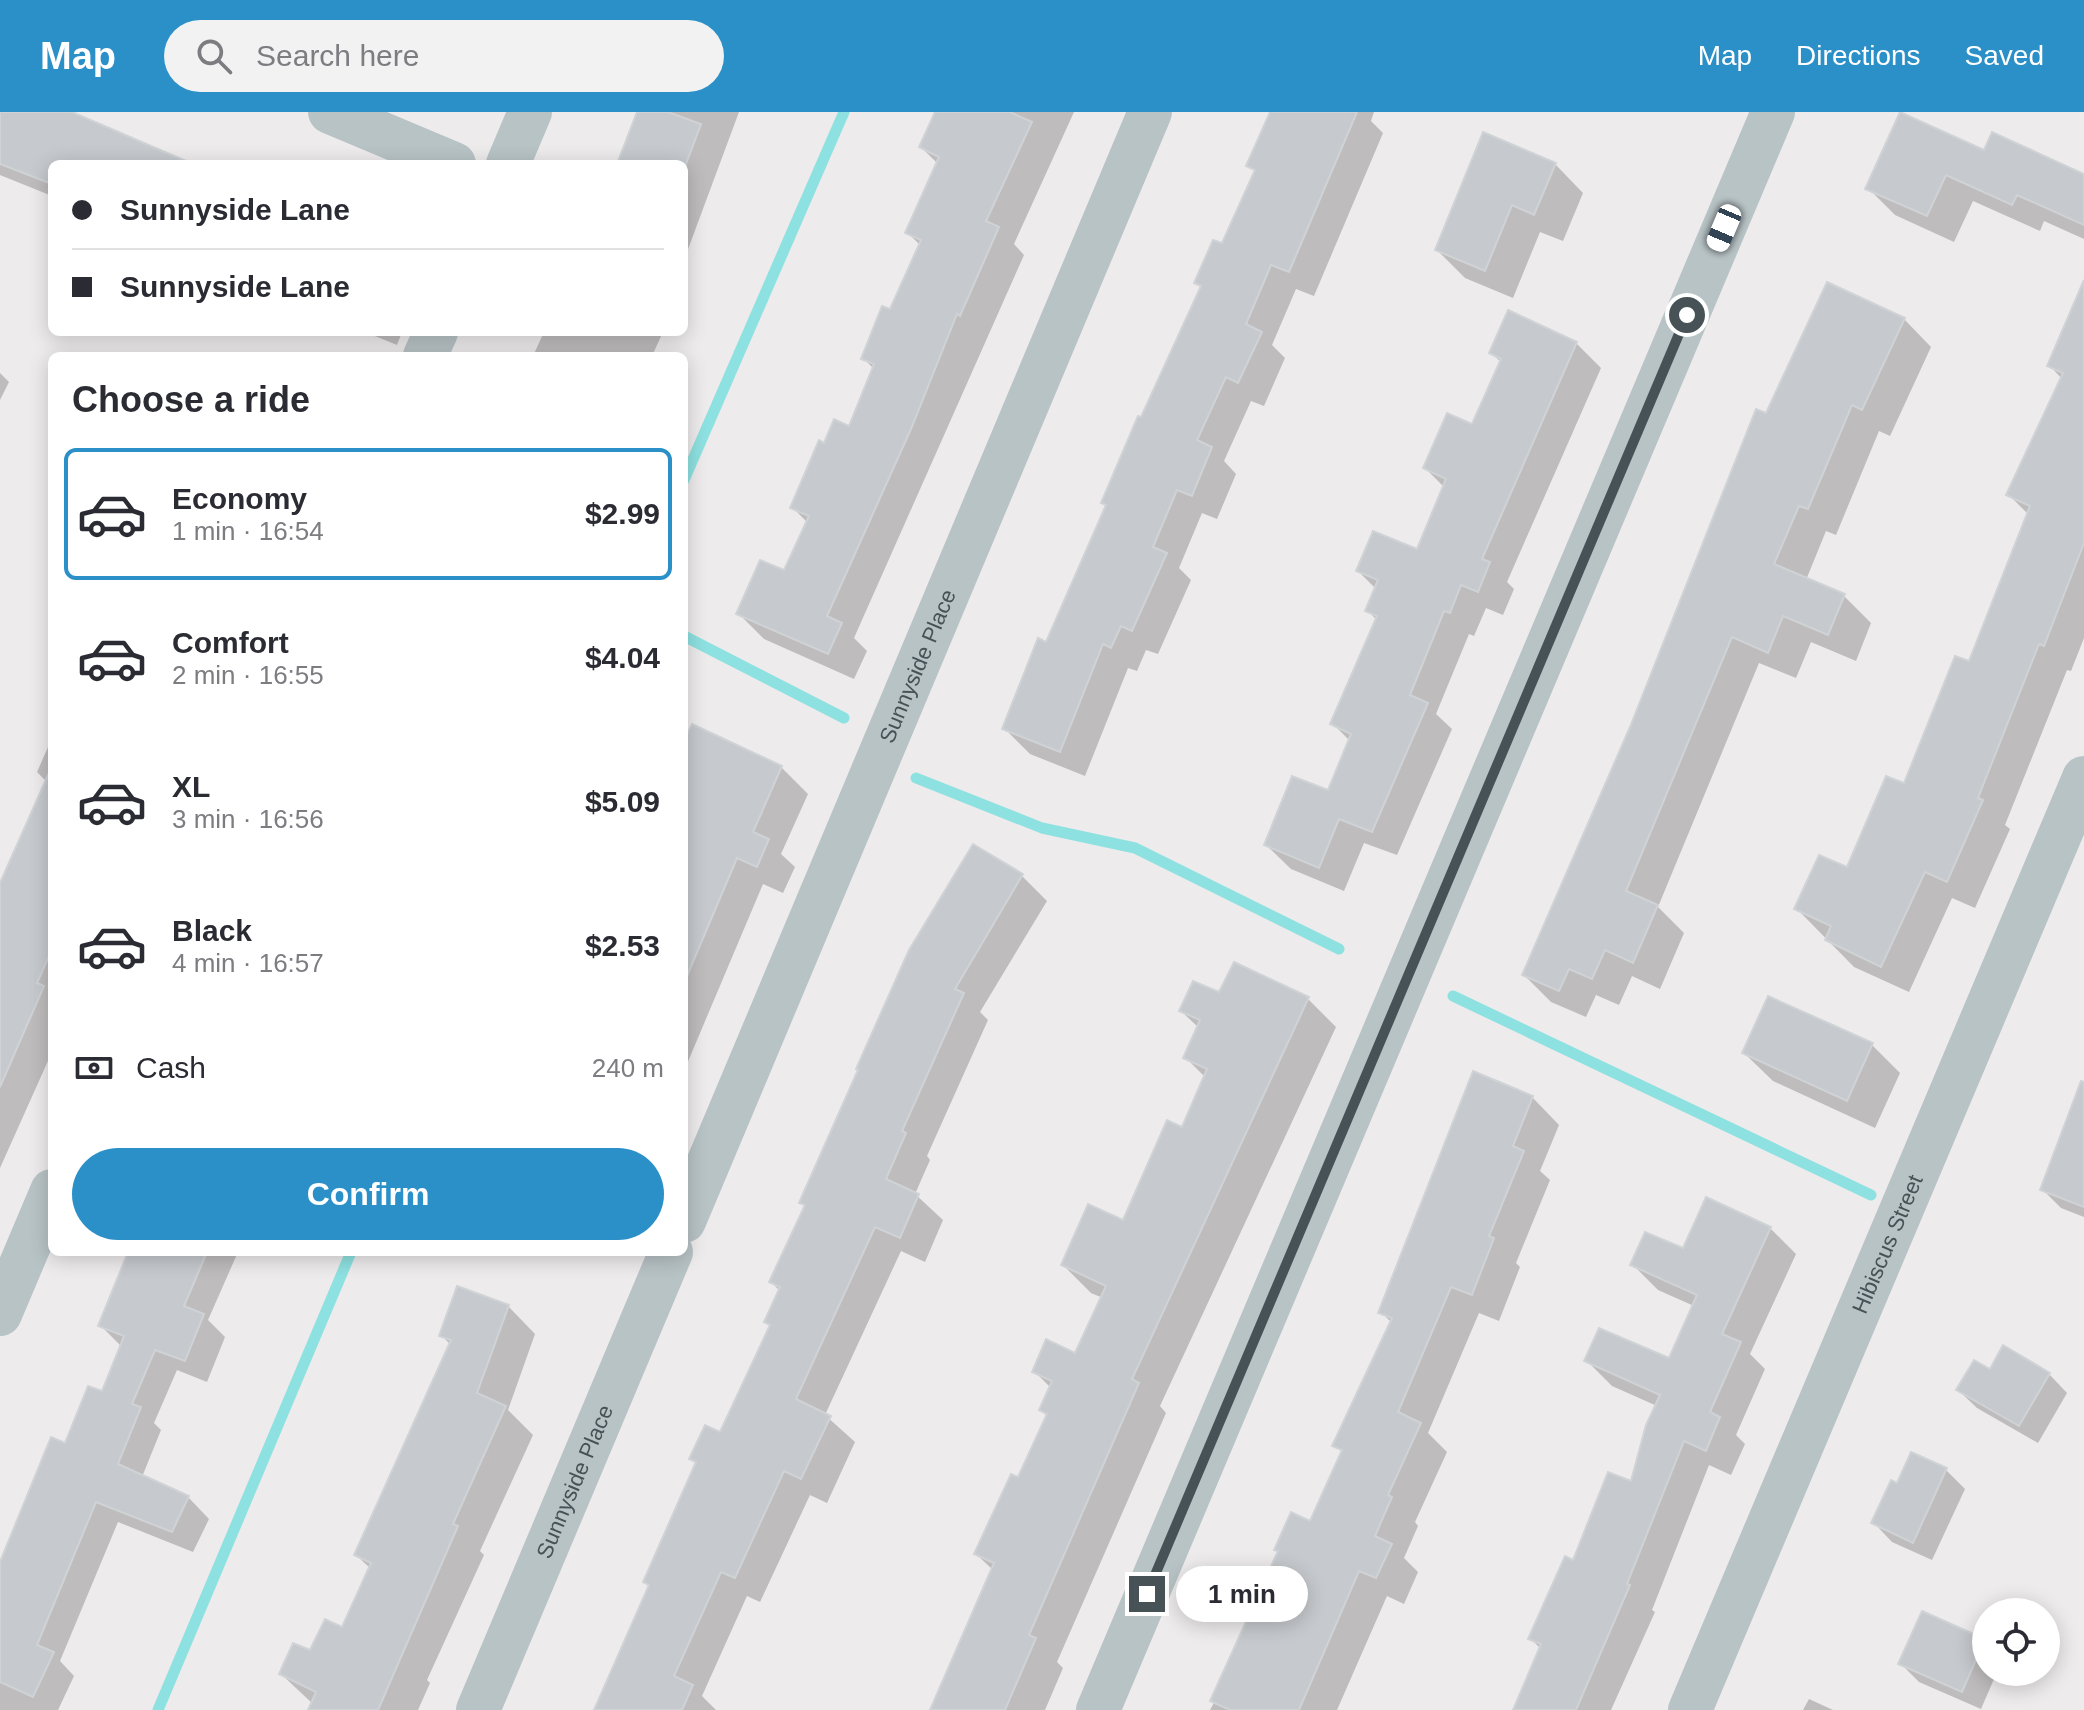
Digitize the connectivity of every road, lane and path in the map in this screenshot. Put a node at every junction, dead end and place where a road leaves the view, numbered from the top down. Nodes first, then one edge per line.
1 (330, 112) edge
2 (530, 112) edge
3 (1150, 112) edge
4 (1773, 112) edge
5 (444, 160) edge
6 (510, 160) edge
7 (2084, 778) edge
8 (48, 1200) edge
9 (688, 1211) edge
10 (669, 1256) edge
11 (0, 1314) edge
12 (478, 1710) edge
13 (1098, 1710) edge
14 (1690, 1710) edge

1 - 5 street
2 - 6 street
3 - 9 street, Sunnyside Place
4 - 13 street
7 - 14 street, Hibiscus Street
8 - 11 street
10 - 12 street, Sunnyside Place

